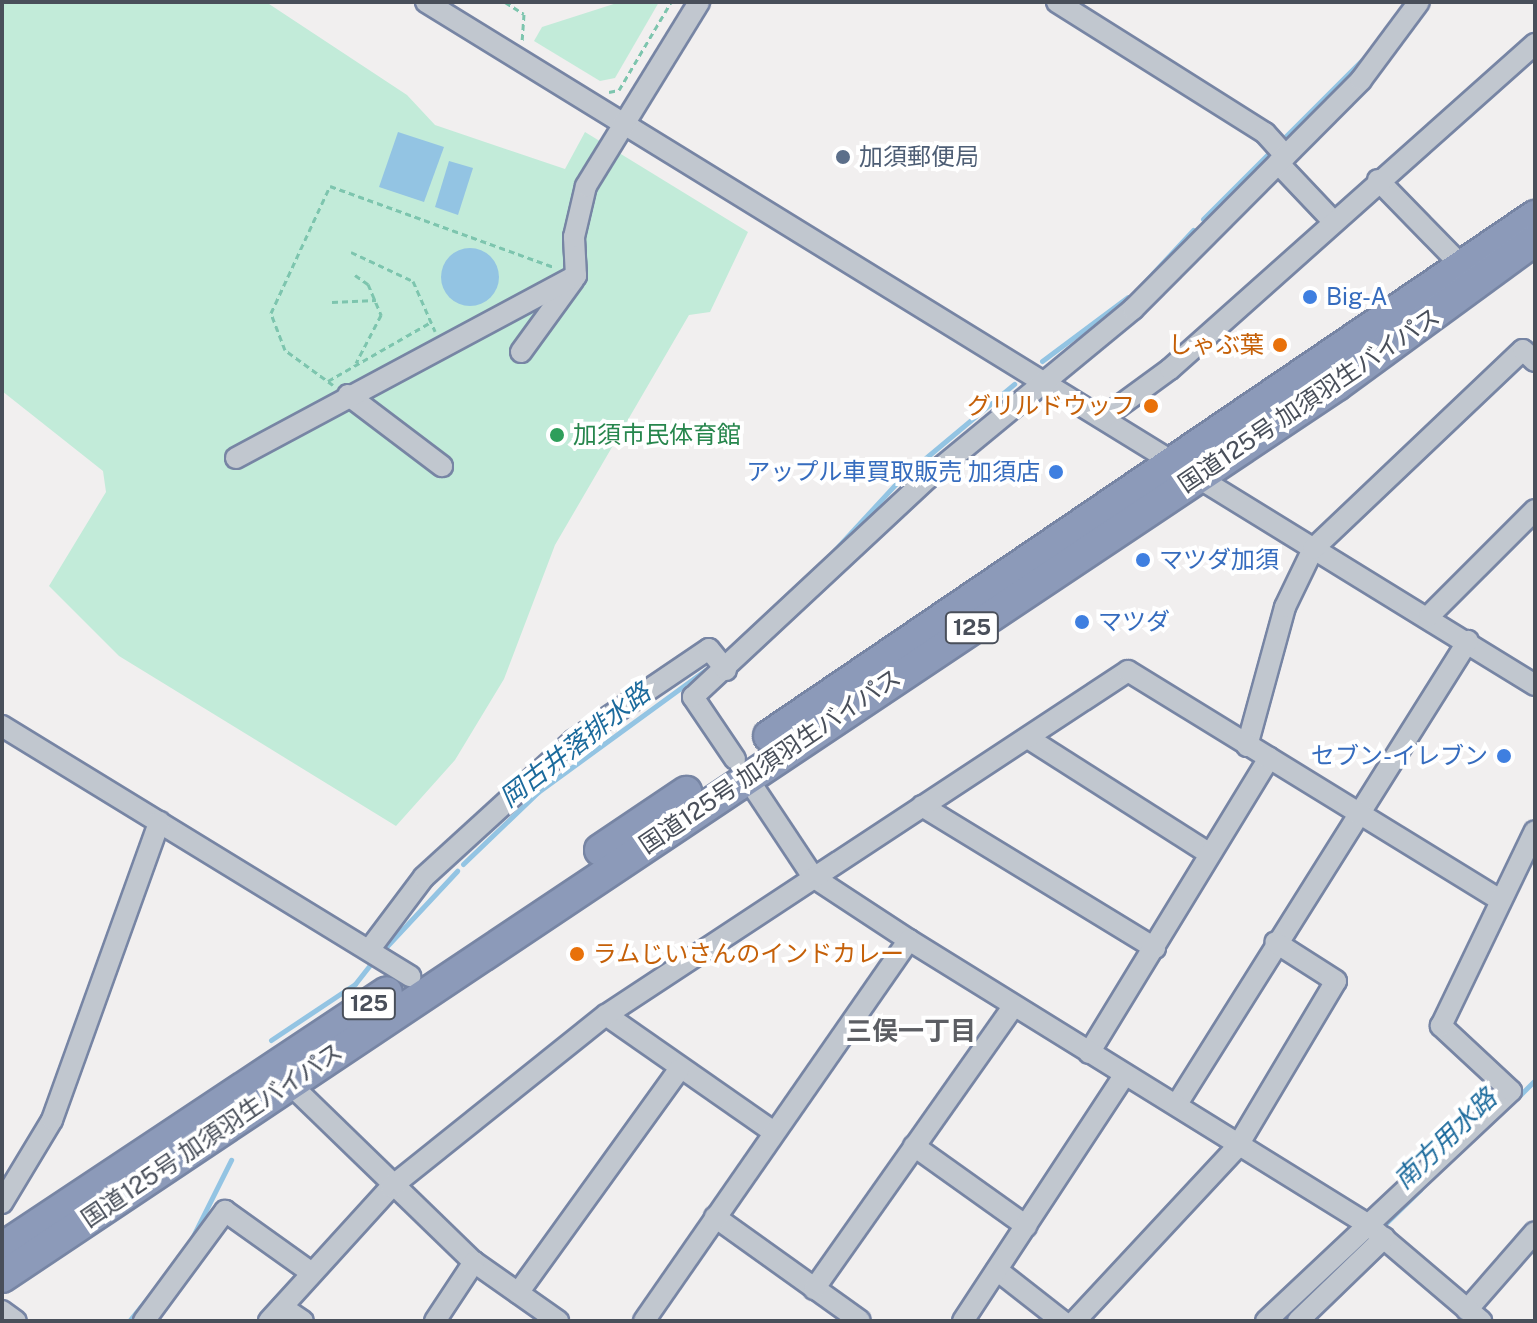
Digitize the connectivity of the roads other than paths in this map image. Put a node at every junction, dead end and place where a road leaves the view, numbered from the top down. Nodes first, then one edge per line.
1 (426, 2) edge
2 (699, 2) edge
3 (1057, 2) edge
4 (1419, 2) edge
5 (1535, 44) edge
6 (621, 125) junction
7 (1279, 152) junction
8 (1378, 180) junction
9 (1535, 216) edge
10 (1333, 221) junction
11 (1535, 240) edge
12 (1464, 268) junction
13 (576, 276) junction
14 (521, 352) dead end
15 (1535, 361) edge
16 (1034, 374) junction
17 (348, 395) junction
18 (1103, 418) junction
19 (236, 458) dead end
20 (442, 466) dead end
21 (1185, 470) junction
22 (1535, 510) edge
23 (1313, 549) junction
24 (1429, 616) junction
25 (1468, 641) junction
26 (720, 663) junction
27 (1532, 679) edge
28 (2, 726) edge
29 (1031, 740) junction
30 (1247, 746) junction
31 (1269, 758) junction
32 (741, 767) junction
33 (922, 806) junction
34 (1357, 811) junction
35 (159, 822) junction
36 (1535, 831) edge
37 (1210, 854) junction
38 (1529, 855) edge
39 (813, 877) junction
40 (1500, 900) junction
41 (909, 940) junction
42 (1275, 942) junction
43 (1155, 948) junction
44 (375, 954) junction
45 (410, 976) junction
46 (1012, 1008) junction
47 (606, 1015) junction
48 (1089, 1053) junction
49 (679, 1070) junction
50 (1124, 1076) junction
51 (289, 1083) junction
52 (1177, 1104) junction
53 (771, 1130) junction
54 (914, 1146) junction
55 (1237, 1147) junction
56 (391, 1187) junction
57 (2, 1203) edge
58 (715, 1217) junction
59 (1367, 1224) junction
60 (1026, 1226) junction
61 (1535, 1232) edge
62 (1384, 1238) junction
63 (2, 1248) edge
64 (474, 1262) junction
65 (997, 1270) junction
66 (309, 1271) junction
67 (2, 1277) edge
68 (814, 1289) junction
69 (518, 1293) junction
70 (2, 1311) edge
71 (275, 1314) edge
72 (1474, 1315) edge
73 (655, 1317) edge
74 (16, 1321) edge
75 (144, 1321) edge
76 (303, 1321) edge
77 (435, 1321) edge
78 (558, 1321) edge
79 (860, 1321) edge
80 (963, 1321) edge
81 (1062, 1321) edge
82 (1075, 1321) edge
83 (1266, 1321) edge
84 (1298, 1321) edge

1 - 6 street
2 - 6 street
3 - 7 street
4 - 7 street
5 - 8 street
6 - 13 street
6 - 16 street
7 - 10 street
7 - 16 street
8 - 10 street
8 - 12 street
9 - 12 highway, 国道125号 加須羽生バイパス / 125
10 - 18 street
11 - 21 highway, 国道125号 加須羽生バイパス / 125
12 - 21 highway, 国道125号 加須羽生バイパス / 125
13 - 14 street
13 - 17 street
15 - 23 street
16 - 18 street
16 - 26 street
17 - 19 street
17 - 20 street
18 - 21 street
21 - 23 street
21 - 32 highway, 国道125号 加須羽生バイパス / 125
22 - 24 street
23 - 24 street
23 - 30 street
24 - 25 street
25 - 27 street
25 - 34 street
26 - 32 street
26 - 44 street
28 - 35 street
29 - 30 street
29 - 33 street
29 - 37 street
30 - 31 street
31 - 34 street
31 - 37 street
32 - 39 street
32 - 45 highway, 国道125号 加須羽生バイパス / 125
32 - 51 highway, 国道125号 加須羽生バイパス / 125
33 - 39 street
33 - 43 street
34 - 40 street
34 - 42 street
35 - 44 street
35 - 57 street
36 - 38 street
37 - 43 street
38 - 40 street
39 - 41 street
39 - 47 street
40 - 59 street
41 - 46 street
41 - 53 street
42 - 52 street
42 - 55 street
43 - 48 street
44 - 45 street
45 - 63 highway, 国道125号 加須羽生バイパス / 125
46 - 48 street
46 - 54 street
47 - 49 street
47 - 56 street
48 - 50 street
49 - 53 street
49 - 69 street
50 - 52 street
50 - 60 street
51 - 56 street
51 - 67 highway, 国道125号 加須羽生バイパス / 125
52 - 55 street
53 - 58 street
54 - 60 street
54 - 68 street
55 - 59 street
55 - 82 street
56 - 64 street
56 - 66 street
58 - 68 street
58 - 73 street
59 - 62 street
59 - 83 street
60 - 65 street
61 - 72 street
62 - 72 street
62 - 84 street
64 - 69 street
64 - 77 street
65 - 80 street
65 - 81 street
66 - 71 street
66 - 75 street
68 - 79 street
69 - 78 street
70 - 74 street
71 - 76 street

